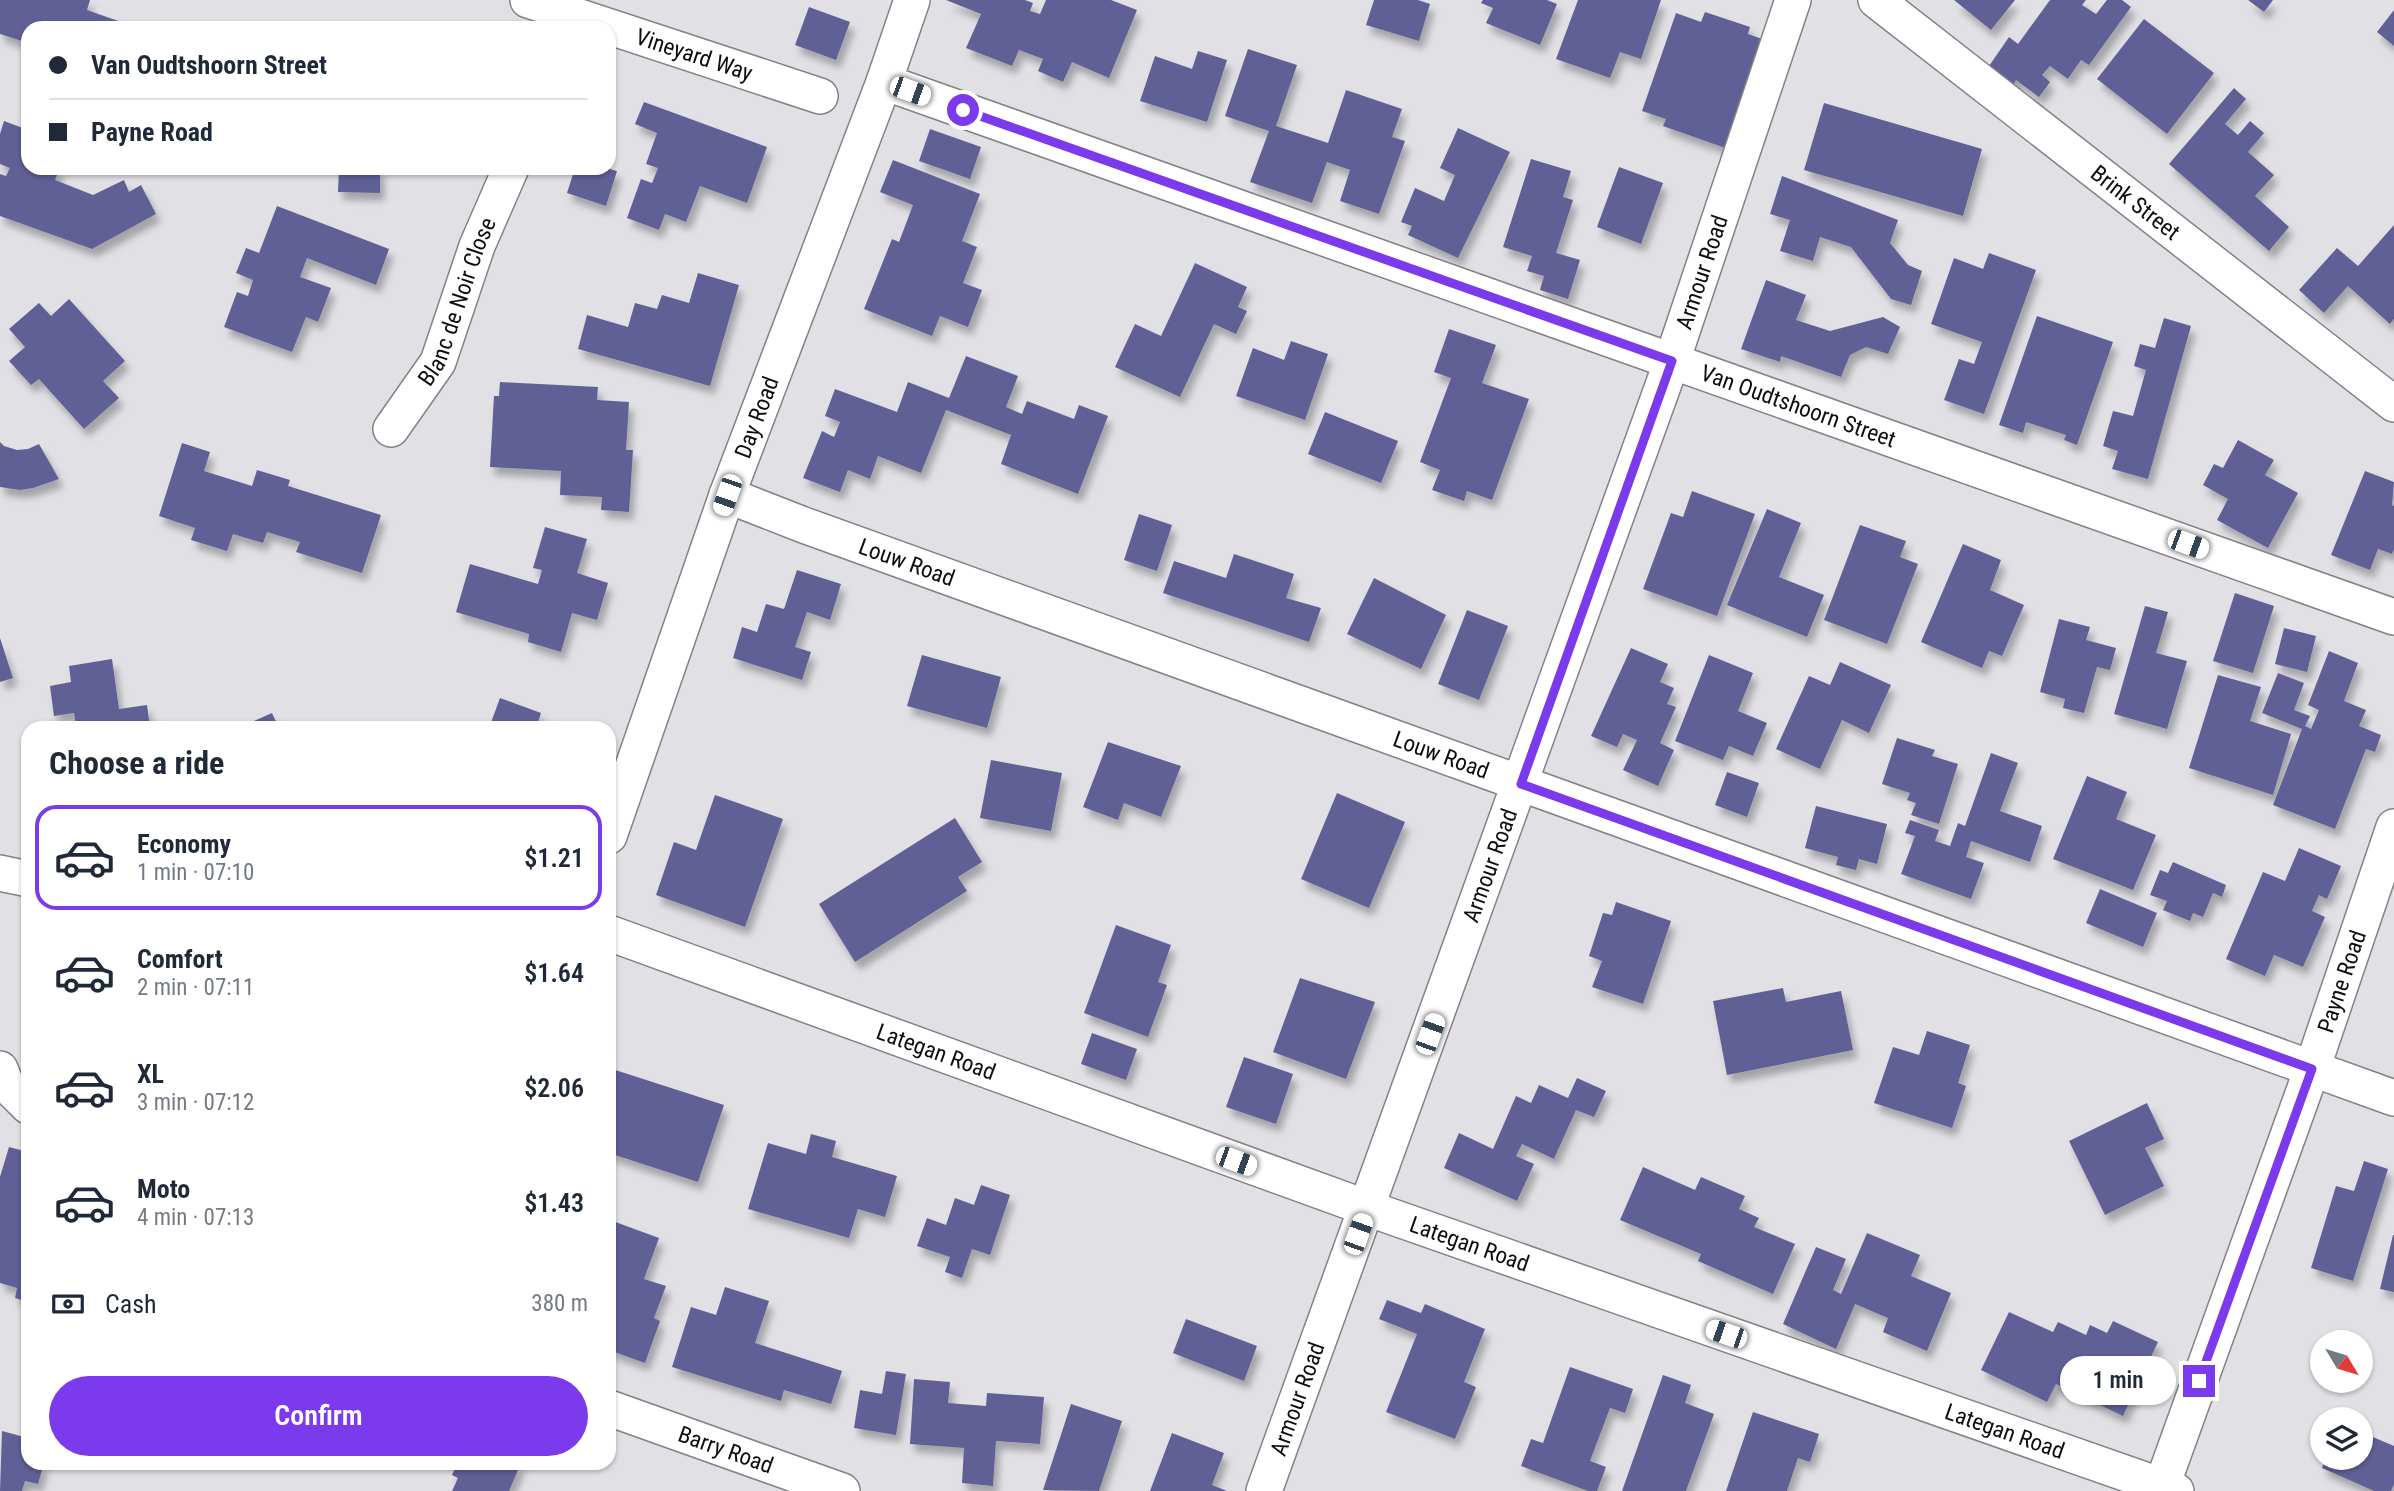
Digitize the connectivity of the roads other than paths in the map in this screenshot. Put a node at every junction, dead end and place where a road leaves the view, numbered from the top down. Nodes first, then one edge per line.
1 (912, 0) edge
2 (1793, 0) edge
3 (1876, 0) edge
4 (547, 13) edge
5 (573, 21) edge
6 (616, 34) edge
7 (884, 82) junction
8 (820, 96) dead end
9 (508, 175) edge
10 (1672, 361) junction
11 (2394, 404) edge
12 (391, 429) dead end
13 (727, 495) junction
14 (2394, 617) edge
15 (1521, 784) junction
16 (616, 816) edge
17 (2394, 827) edge
18 (0, 873) edge
19 (21, 878) edge
20 (616, 936) edge
21 (0, 1069) edge
22 (2312, 1069) junction
23 (2394, 1098) edge
24 (21, 1099) edge
25 (1367, 1208) junction
26 (616, 1410) edge
27 (2166, 1489) edge
28 (842, 1491) edge
29 (1264, 1491) edge

1 - 7 street, Day Road
2 - 10 street, Armour Road
3 - 11 street, Brink Street
4 - 5 street, Vineyard Way
6 - 8 street, Vineyard Way
7 - 10 street, Van Oudtshoorn Street
7 - 13 street, Day Road
9 - 12 street, Blanc de Noir Close
10 - 14 street, Van Oudtshoorn Street
10 - 15 street, Armour Road
13 - 15 street, Louw Road
13 - 16 street, Day Road
15 - 22 street, Louw Road
15 - 25 street, Armour Road
17 - 22 street, Payne Road
18 - 19 street
20 - 25 street, Lategan Road
21 - 24 street
22 - 23 street, Louw Road
22 - 27 street, Payne Road
25 - 27 street, Lategan Road
25 - 29 street, Armour Road
26 - 28 street, Barry Road

